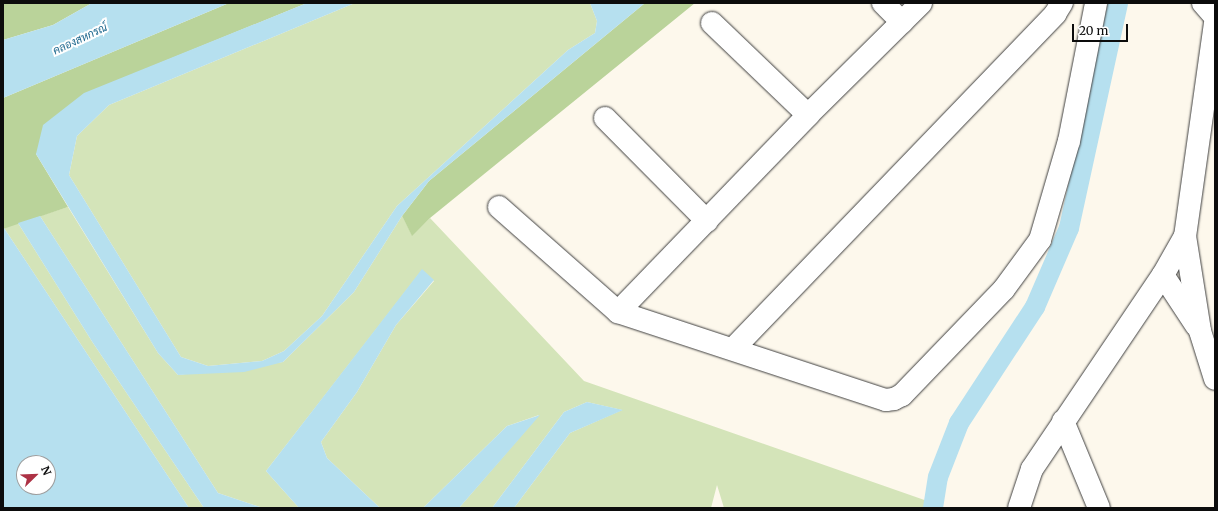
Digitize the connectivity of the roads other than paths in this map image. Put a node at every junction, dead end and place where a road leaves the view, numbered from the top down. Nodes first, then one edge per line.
1 (883, 3) edge
2 (921, 3) edge
3 (1062, 3) edge
4 (1072, 3) edge
5 (1203, 3) edge
6 (1095, 8) edge
7 (1215, 17) edge
8 (902, 22) junction
9 (712, 23) dead end
10 (1215, 23) edge
11 (808, 115) junction
12 (605, 118) dead end
13 (499, 207) dead end
14 (707, 221) junction
15 (1185, 236) junction
16 (1162, 274) junction
17 (618, 312) junction
18 (1200, 331) junction
19 (733, 349) junction
20 (1215, 379) edge
21 (1063, 421) junction
22 (1019, 508) edge
23 (1099, 508) edge

1 - 8 street
2 - 8 street
3 - 19 street
4 - 6 street
5 - 7 street
6 - 19 street
8 - 11 street
9 - 11 street
10 - 15 street
11 - 14 street
12 - 14 street
13 - 17 street
14 - 17 street
15 - 16 street
15 - 18 street
16 - 18 street
16 - 21 street
17 - 19 street
18 - 20 street
21 - 22 street
21 - 23 street

